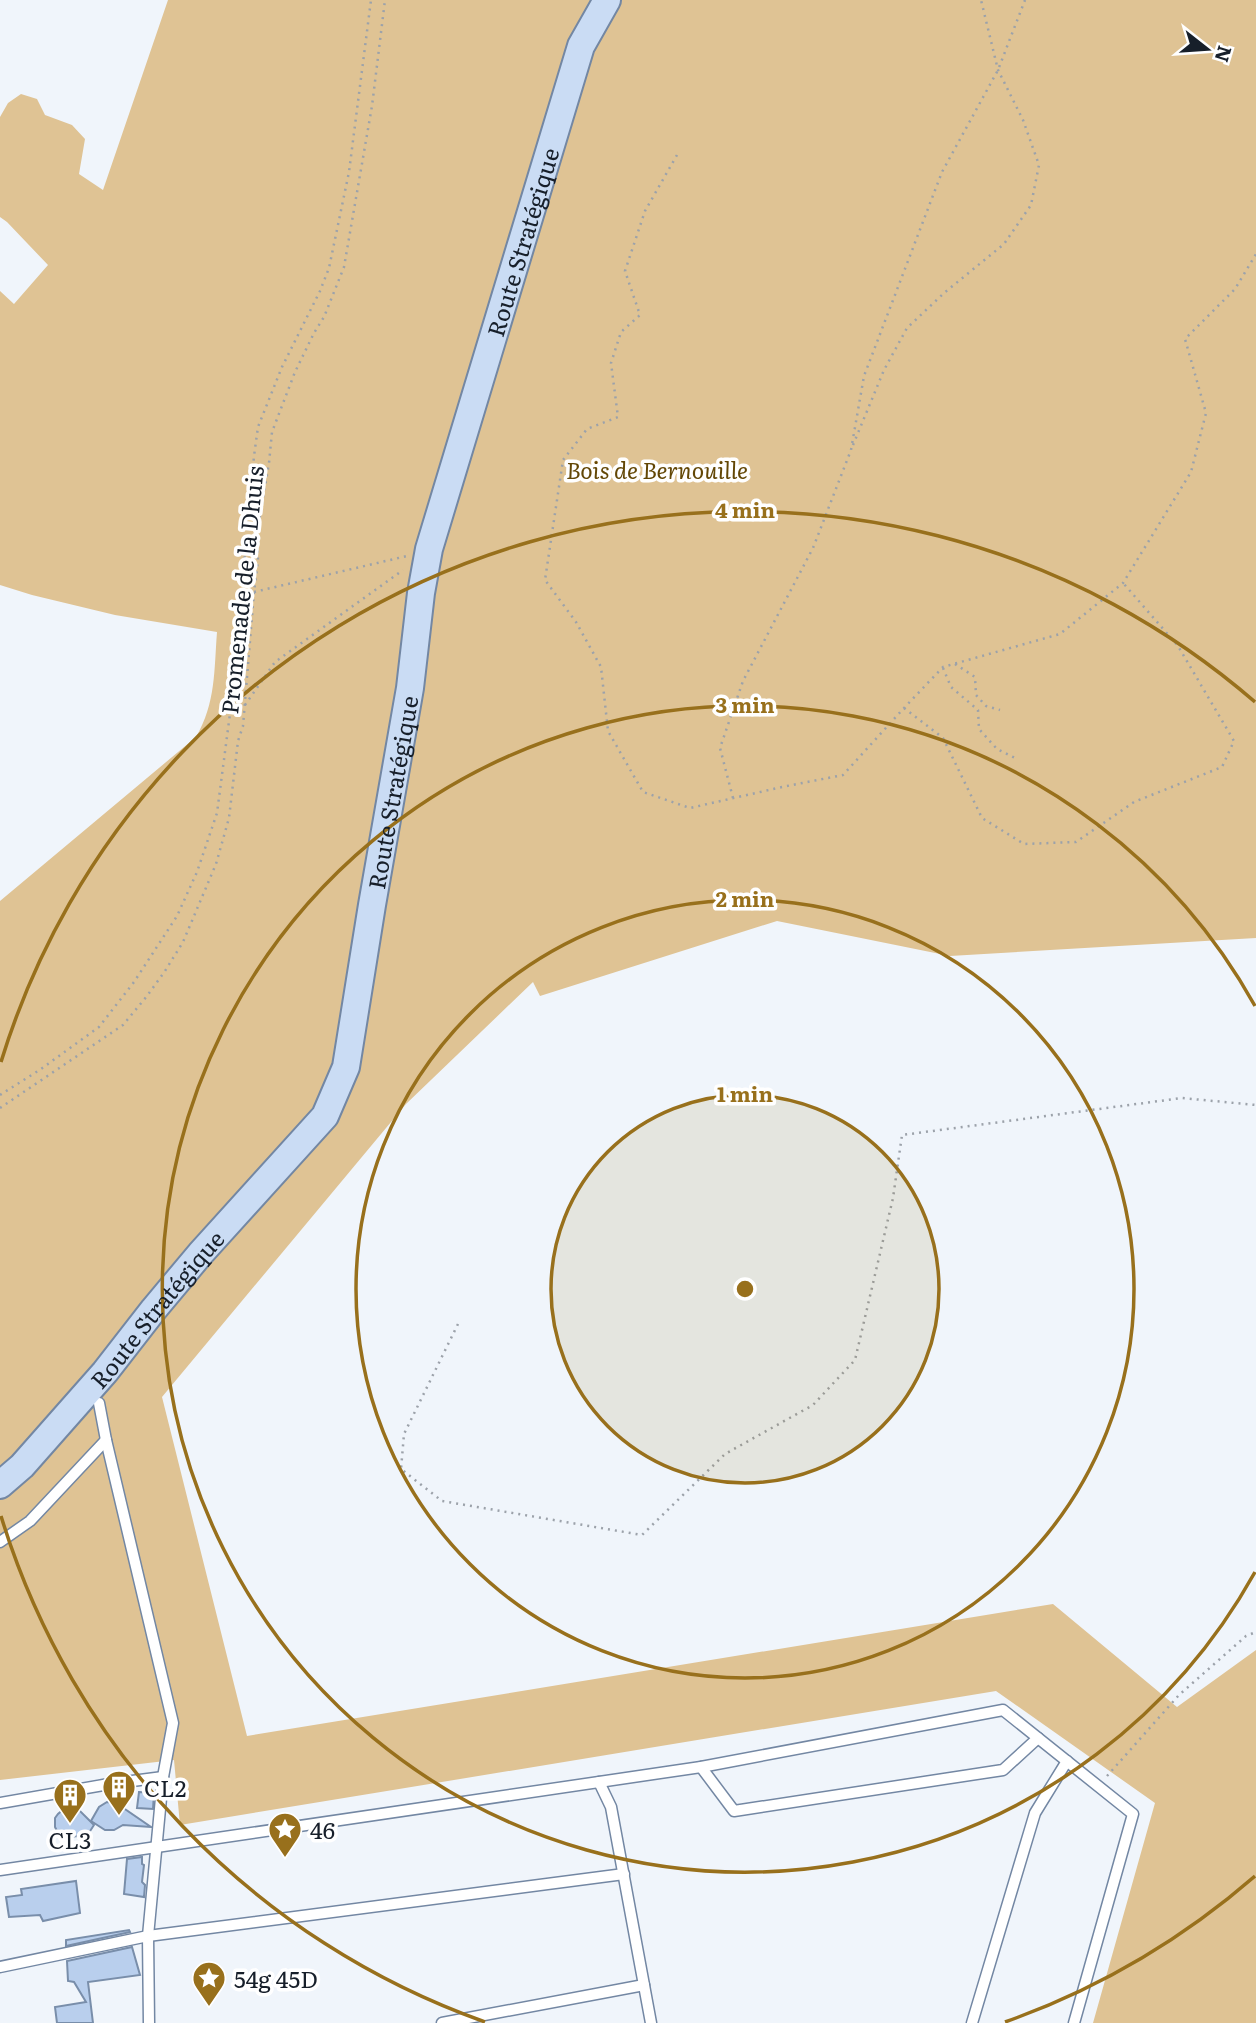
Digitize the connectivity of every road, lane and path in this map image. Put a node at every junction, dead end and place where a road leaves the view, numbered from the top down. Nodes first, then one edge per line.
1 (371, 0) edge
2 (385, 0) edge
3 (607, 0) edge
4 (981, 0) edge
5 (1026, 0) edge
6 (998, 70) junction
7 (677, 155) dead end
8 (1256, 254) edge
9 (851, 450) junction
10 (429, 551) junction
11 (1123, 583) junction
12 (254, 592) junction
13 (955, 664) junction
14 (943, 667) junction
15 (245, 705) junction
16 (904, 708) junction
17 (1000, 710) dead end
18 (1015, 758) dead end
19 (733, 798) junction
20 (0, 1095) edge
21 (1256, 1105) edge
22 (0, 1108) edge
23 (458, 1324) dead end
24 (99, 1403) dead end
25 (106, 1440) junction
26 (0, 1485) edge
27 (0, 1542) edge
28 (1256, 1632) edge
29 (1038, 1738) junction
30 (1067, 1761) junction
31 (701, 1767) junction
32 (163, 1777) junction
33 (599, 1782) junction
34 (1099, 1787) junction
35 (0, 1803) edge
36 (156, 1847) junction
37 (0, 1870) edge
38 (624, 1874) junction
39 (148, 1936) junction
40 (0, 1967) edge
41 (644, 1985) junction
42 (149, 2023) edge
43 (442, 2023) edge
44 (651, 2023) edge
45 (972, 2023) edge
46 (1074, 2023) edge

1 - 20 path, Promenade de la Dhuis
2 - 12 path, Promenade de la Dhuis
3 - 10 street, Route Stratégique
4 - 6 path
5 - 6 path
6 - 9 path
6 - 9 path
7 - 19 path
8 - 11 path
9 - 19 path
10 - 12 path
10 - 15 path
10 - 26 street, Route Stratégique
11 - 13 path
11 - 16 path
12 - 15 path, Promenade de la Dhuis
13 - 14 path
13 - 17 path
14 - 16 path
14 - 18 path
15 - 22 path, Promenade de la Dhuis
16 - 19 path
21 - 23 path
24 - 25 lane
25 - 27 lane
25 - 32 lane
28 - 34 path
29 - 30 lane
29 - 31 lane
29 - 31 lane
30 - 34 lane
30 - 45 lane
31 - 33 lane
32 - 35 lane
32 - 36 lane
33 - 36 lane
33 - 38 lane
34 - 46 lane
36 - 37 lane
36 - 39 lane
38 - 39 lane
38 - 41 lane
39 - 40 lane
39 - 42 lane
41 - 43 lane
41 - 44 lane

